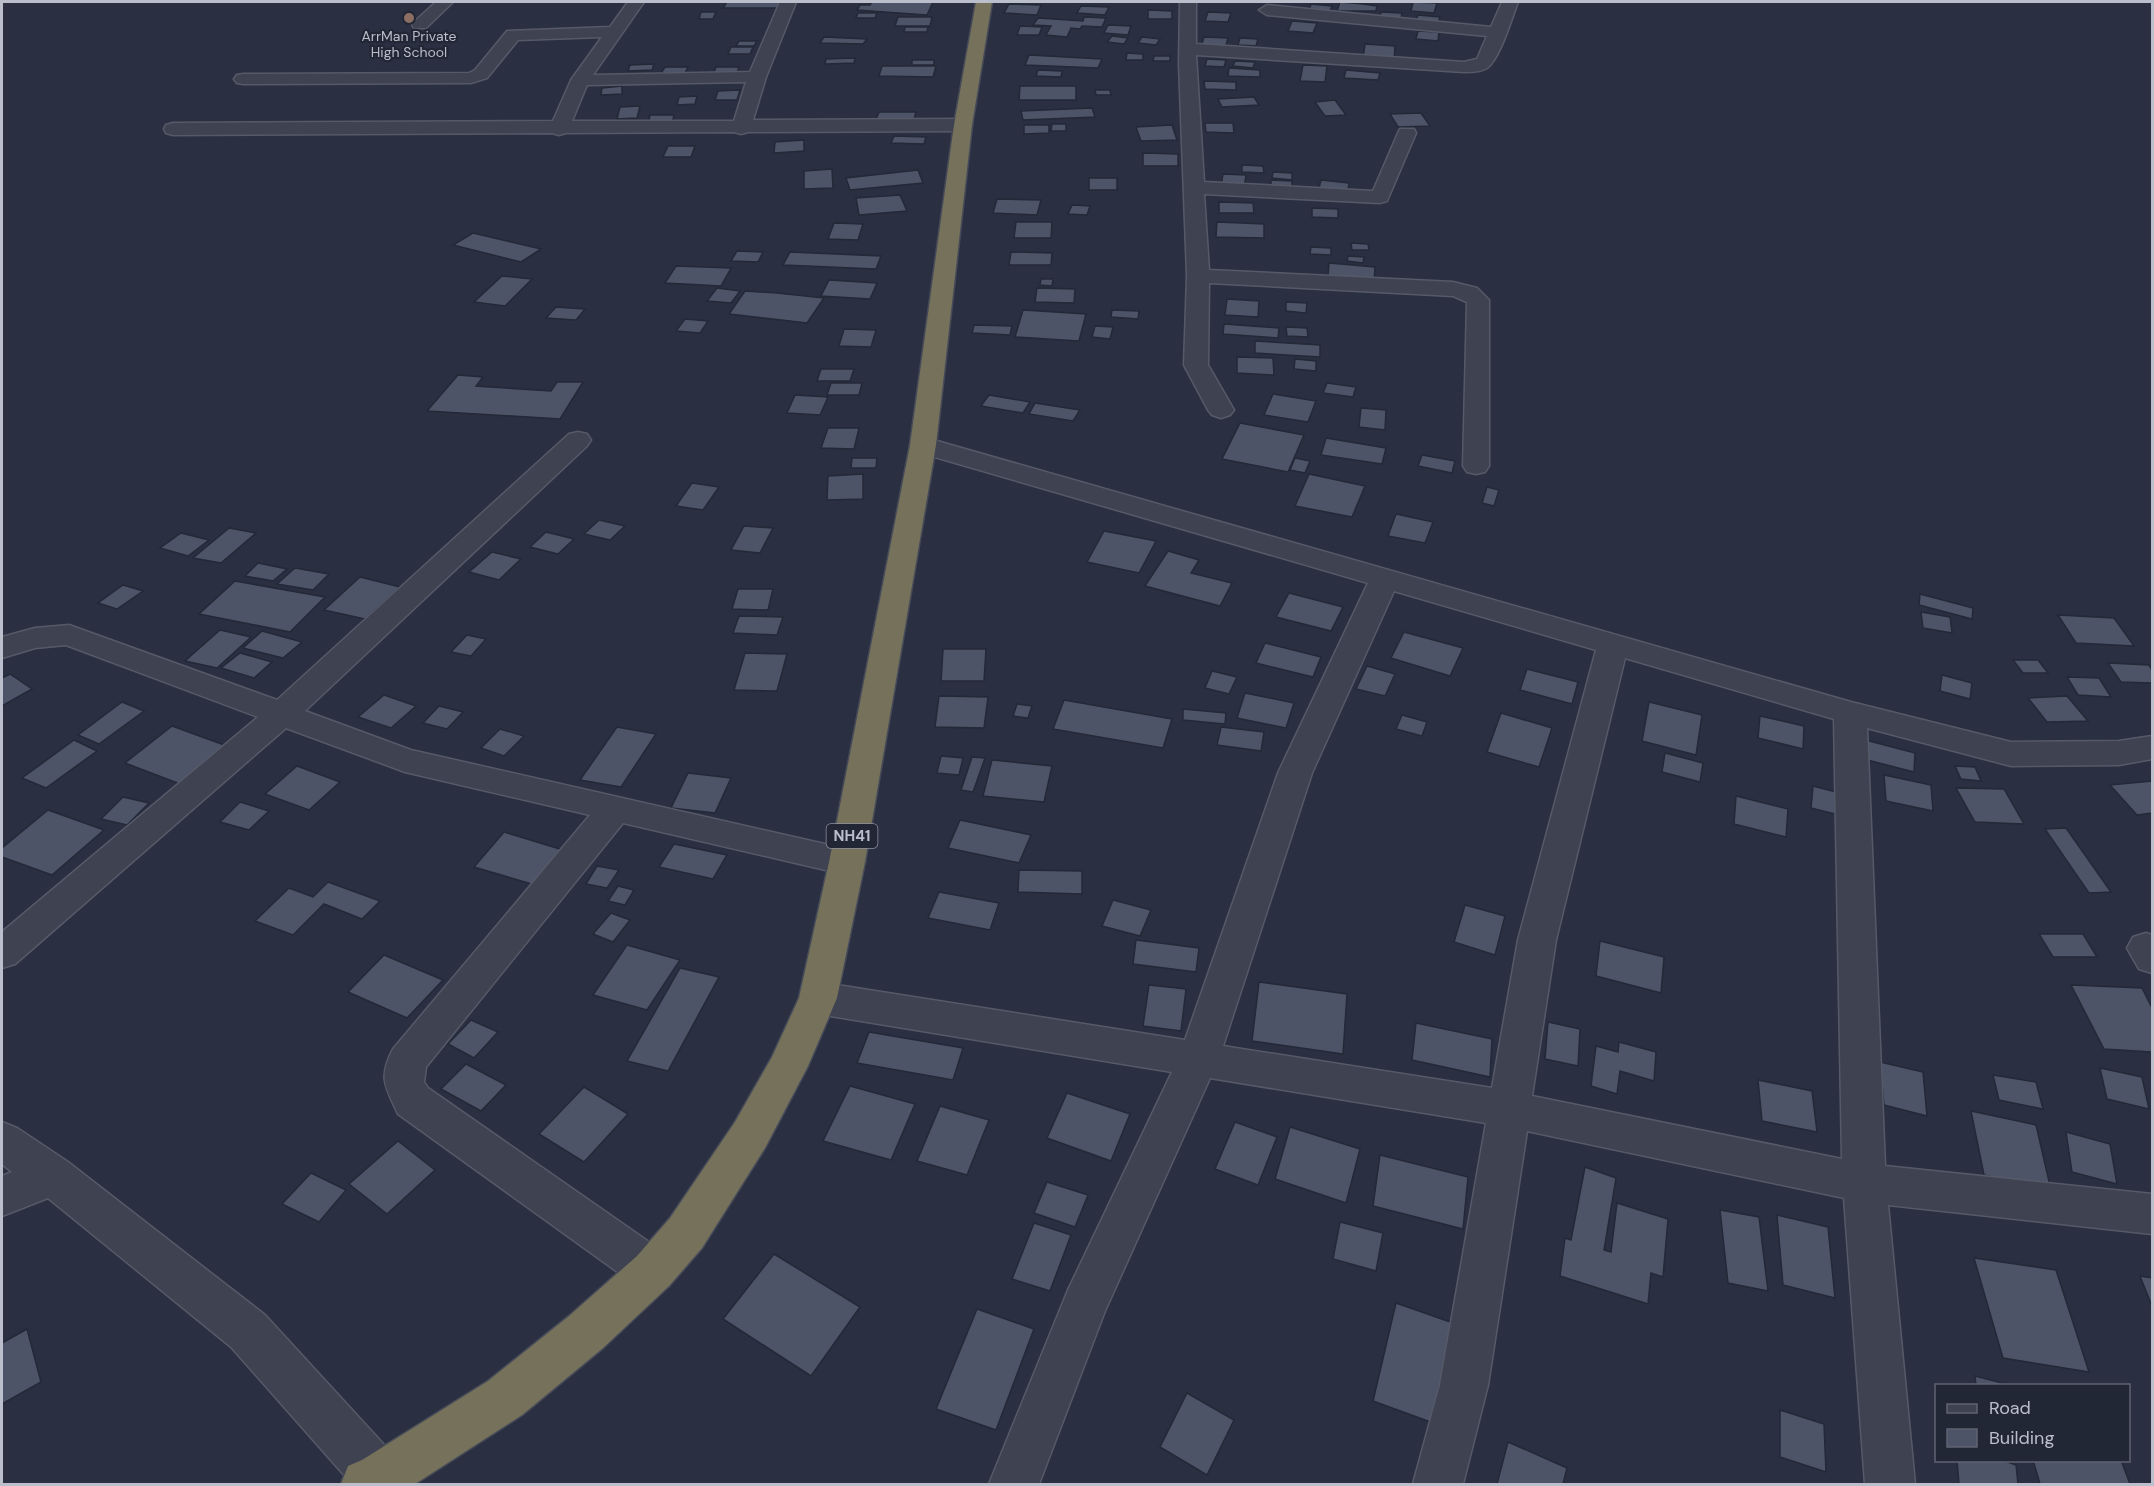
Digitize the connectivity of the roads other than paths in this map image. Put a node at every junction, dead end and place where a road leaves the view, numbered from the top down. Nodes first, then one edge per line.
1 (445, 2) edge
2 (636, 2) edge
3 (788, 2) edge
4 (984, 2) edge
5 (1188, 2) edge
6 (1510, 2) edge
7 (1267, 10) dead end
8 (420, 25) dead end
9 (1497, 32) junction
10 (612, 33) junction
11 (1188, 49) junction
12 (757, 77) junction
13 (243, 79) dead end
14 (580, 80) junction
15 (963, 125) junction
16 (741, 128) junction
17 (173, 129) dead end
18 (559, 129) junction
19 (1407, 134) dead end
20 (1195, 188) junction
21 (1198, 276) junction
22 (1221, 410) dead end
23 (578, 440) dead end
24 (922, 445) junction
25 (1476, 466) dead end
26 (1385, 579) junction
27 (1613, 645) junction
28 (2, 648) edge
29 (1850, 713) junction
30 (282, 714) junction
31 (2152, 747) edge
32 (615, 809) junction
33 (847, 862) junction
34 (2, 953) edge
35 (818, 998) junction
36 (1198, 1059) junction
37 (1509, 1109) junction
38 (2, 1141) edge
39 (53, 1176) junction
40 (1864, 1183) junction
41 (2, 1196) edge
42 (2152, 1214) edge
43 (653, 1271) junction
44 (373, 1481) edge
45 (1014, 1485) edge
46 (1438, 1485) edge
47 (1890, 1485) edge

1 - 8 street
2 - 10 street
3 - 12 street
4 - 15 highway, NH41
5 - 11 street
6 - 9 street
7 - 9 street
9 - 11 street
10 - 13 street
10 - 14 street
11 - 20 street
12 - 14 street
12 - 16 street
14 - 18 street
15 - 16 street
15 - 24 highway, NH41
16 - 18 street
17 - 18 street
19 - 20 street
20 - 21 street
21 - 22 street
21 - 25 street
23 - 30 street
24 - 26 street
24 - 33 highway, NH41
26 - 27 street
26 - 36 street
27 - 29 street
27 - 37 street
28 - 30 street
29 - 31 street
29 - 40 street
30 - 32 street
30 - 34 street
32 - 33 street
32 - 43 street
33 - 35 highway, NH41
35 - 36 street
35 - 43 highway, NH41
36 - 37 street
36 - 45 street
37 - 40 street
37 - 46 street
38 - 39 street
39 - 41 street
39 - 44 street
40 - 42 street
40 - 47 street
43 - 44 highway, NH41

